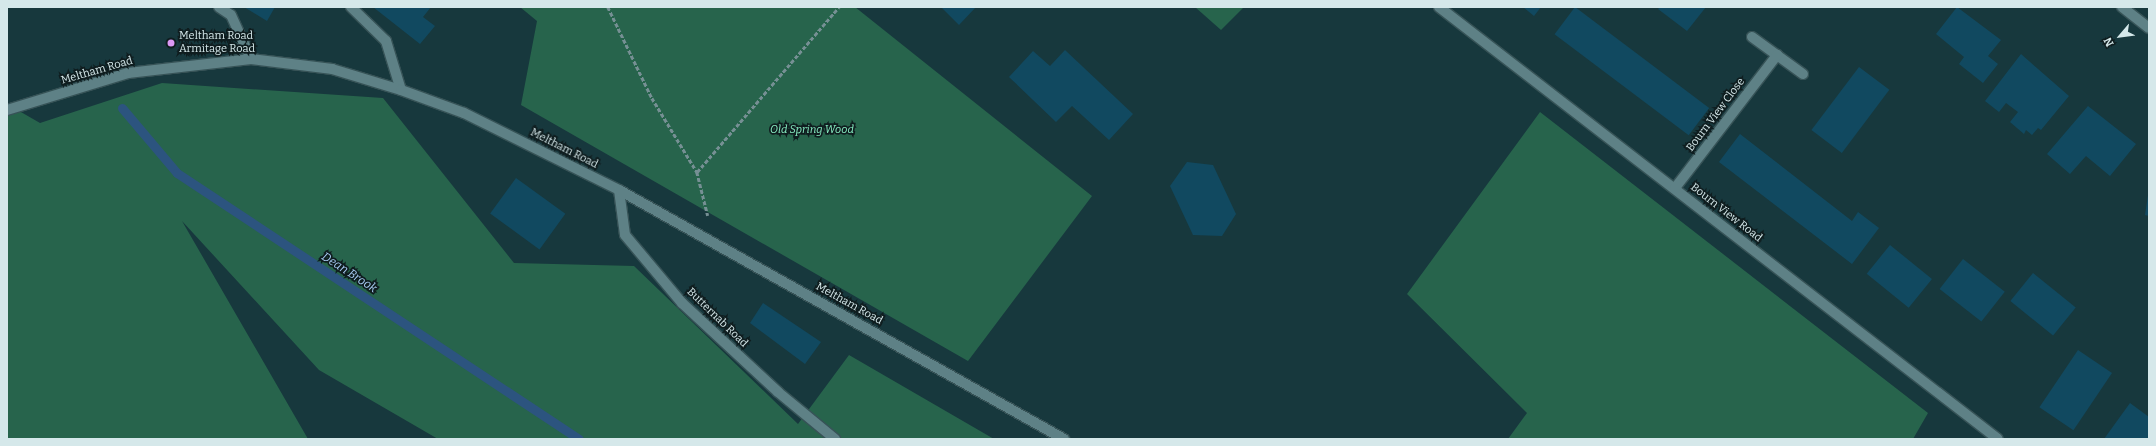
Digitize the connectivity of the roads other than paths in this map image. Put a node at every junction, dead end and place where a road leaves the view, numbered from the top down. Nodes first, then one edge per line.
1 (219, 7) edge
2 (351, 7) edge
3 (1438, 7) edge
4 (2122, 7) edge
5 (2149, 28) edge
6 (1752, 37) dead end
7 (1777, 55) junction
8 (251, 59) junction
9 (1802, 74) dead end
10 (401, 90) junction
11 (7, 110) edge
12 (1675, 188) junction
13 (618, 190) junction
14 (835, 439) edge
15 (1064, 439) edge
16 (1998, 439) edge

1 - 8 street
2 - 10 street
3 - 12 street, Bourn View Road
4 - 5 street
6 - 7 street
7 - 9 street
7 - 12 street, Bourn View Close
8 - 10 street, Meltham Road
8 - 11 street, Meltham Road
10 - 13 street, Meltham Road
12 - 16 street, Bourn View Road
13 - 14 street, Butternab Road
13 - 15 street, Meltham Road

